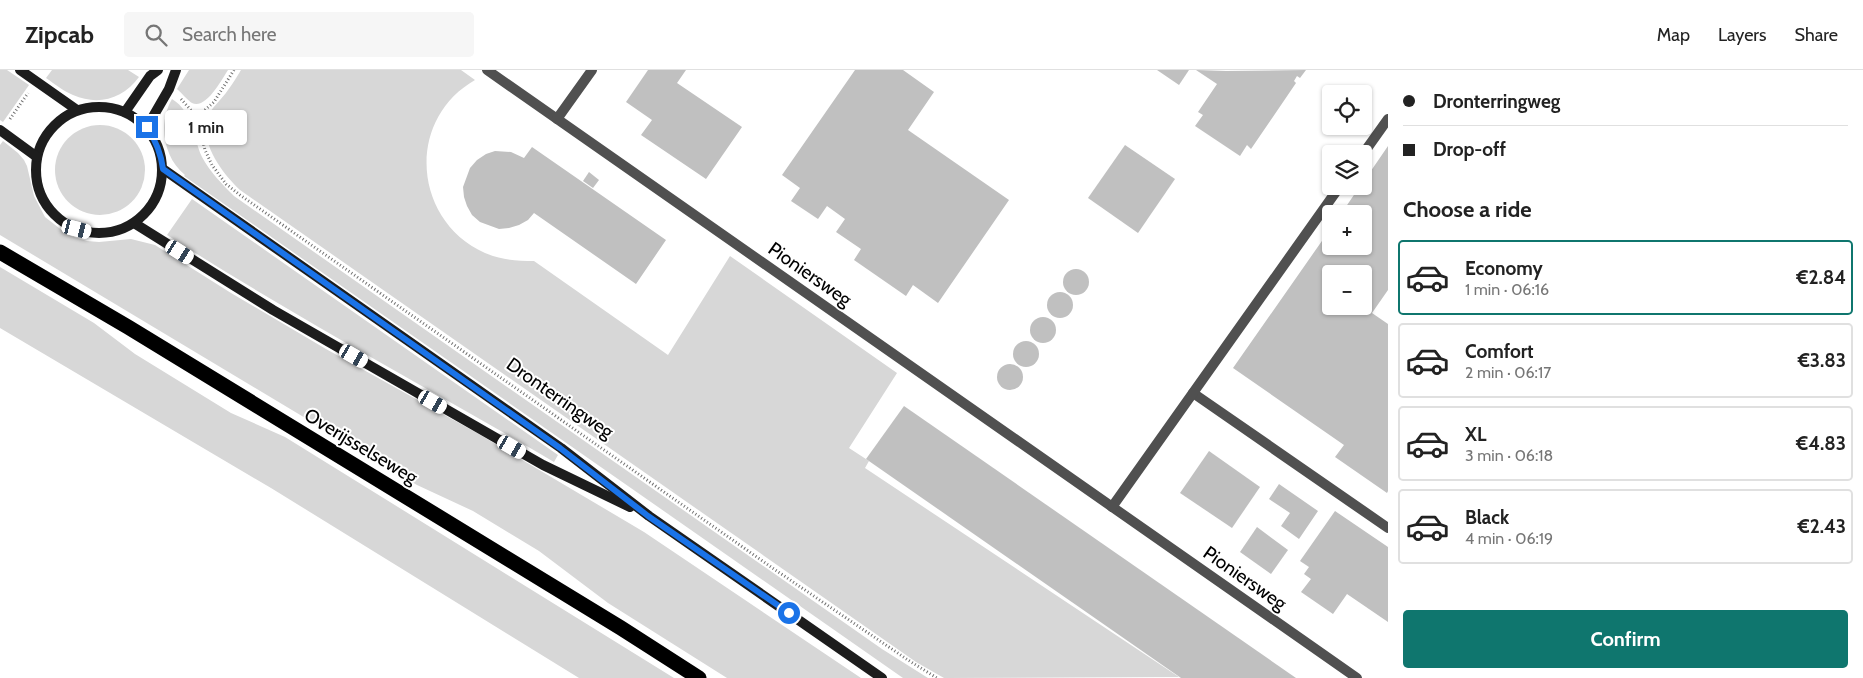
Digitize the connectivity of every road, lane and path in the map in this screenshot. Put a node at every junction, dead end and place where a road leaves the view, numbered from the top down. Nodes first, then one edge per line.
1 (20, 70) edge
2 (158, 70) edge
3 (176, 70) edge
4 (234, 70) edge
5 (487, 70) edge
6 (592, 70) edge
7 (37, 81) junction
8 (77, 110) junction
9 (125, 112) junction
10 (557, 119) junction
11 (1388, 119) edge
12 (147, 127) junction
13 (1, 131) edge
14 (1369, 145) edge
15 (37, 157) junction
16 (163, 169) junction
17 (1334, 195) edge
18 (134, 223) junction
19 (0, 252) edge
20 (1193, 393) junction
21 (1112, 507) junction
22 (648, 516) junction
23 (1388, 528) edge
24 (699, 678) edge
25 (882, 678) edge
26 (937, 678) edge
27 (1357, 678) edge

1 - 7 main road
2 - 9 main road
3 - 12 main road
4 - 26 path, Dronterringweg
5 - 10 street, Pioniersweg
6 - 10 street
7 - 8 main road
7 - 13 path
8 - 9 main road
8 - 15 main road
9 - 12 main road
10 - 21 street, Pioniersweg
11 - 14 street
12 - 16 main road
13 - 15 main road
15 - 18 main road
16 - 18 main road
16 - 22 main road
17 - 20 street
18 - 22 main road
19 - 24 highway, Overijsselseweg
20 - 21 street
20 - 23 street
21 - 27 street, Pioniersweg
22 - 25 main road

